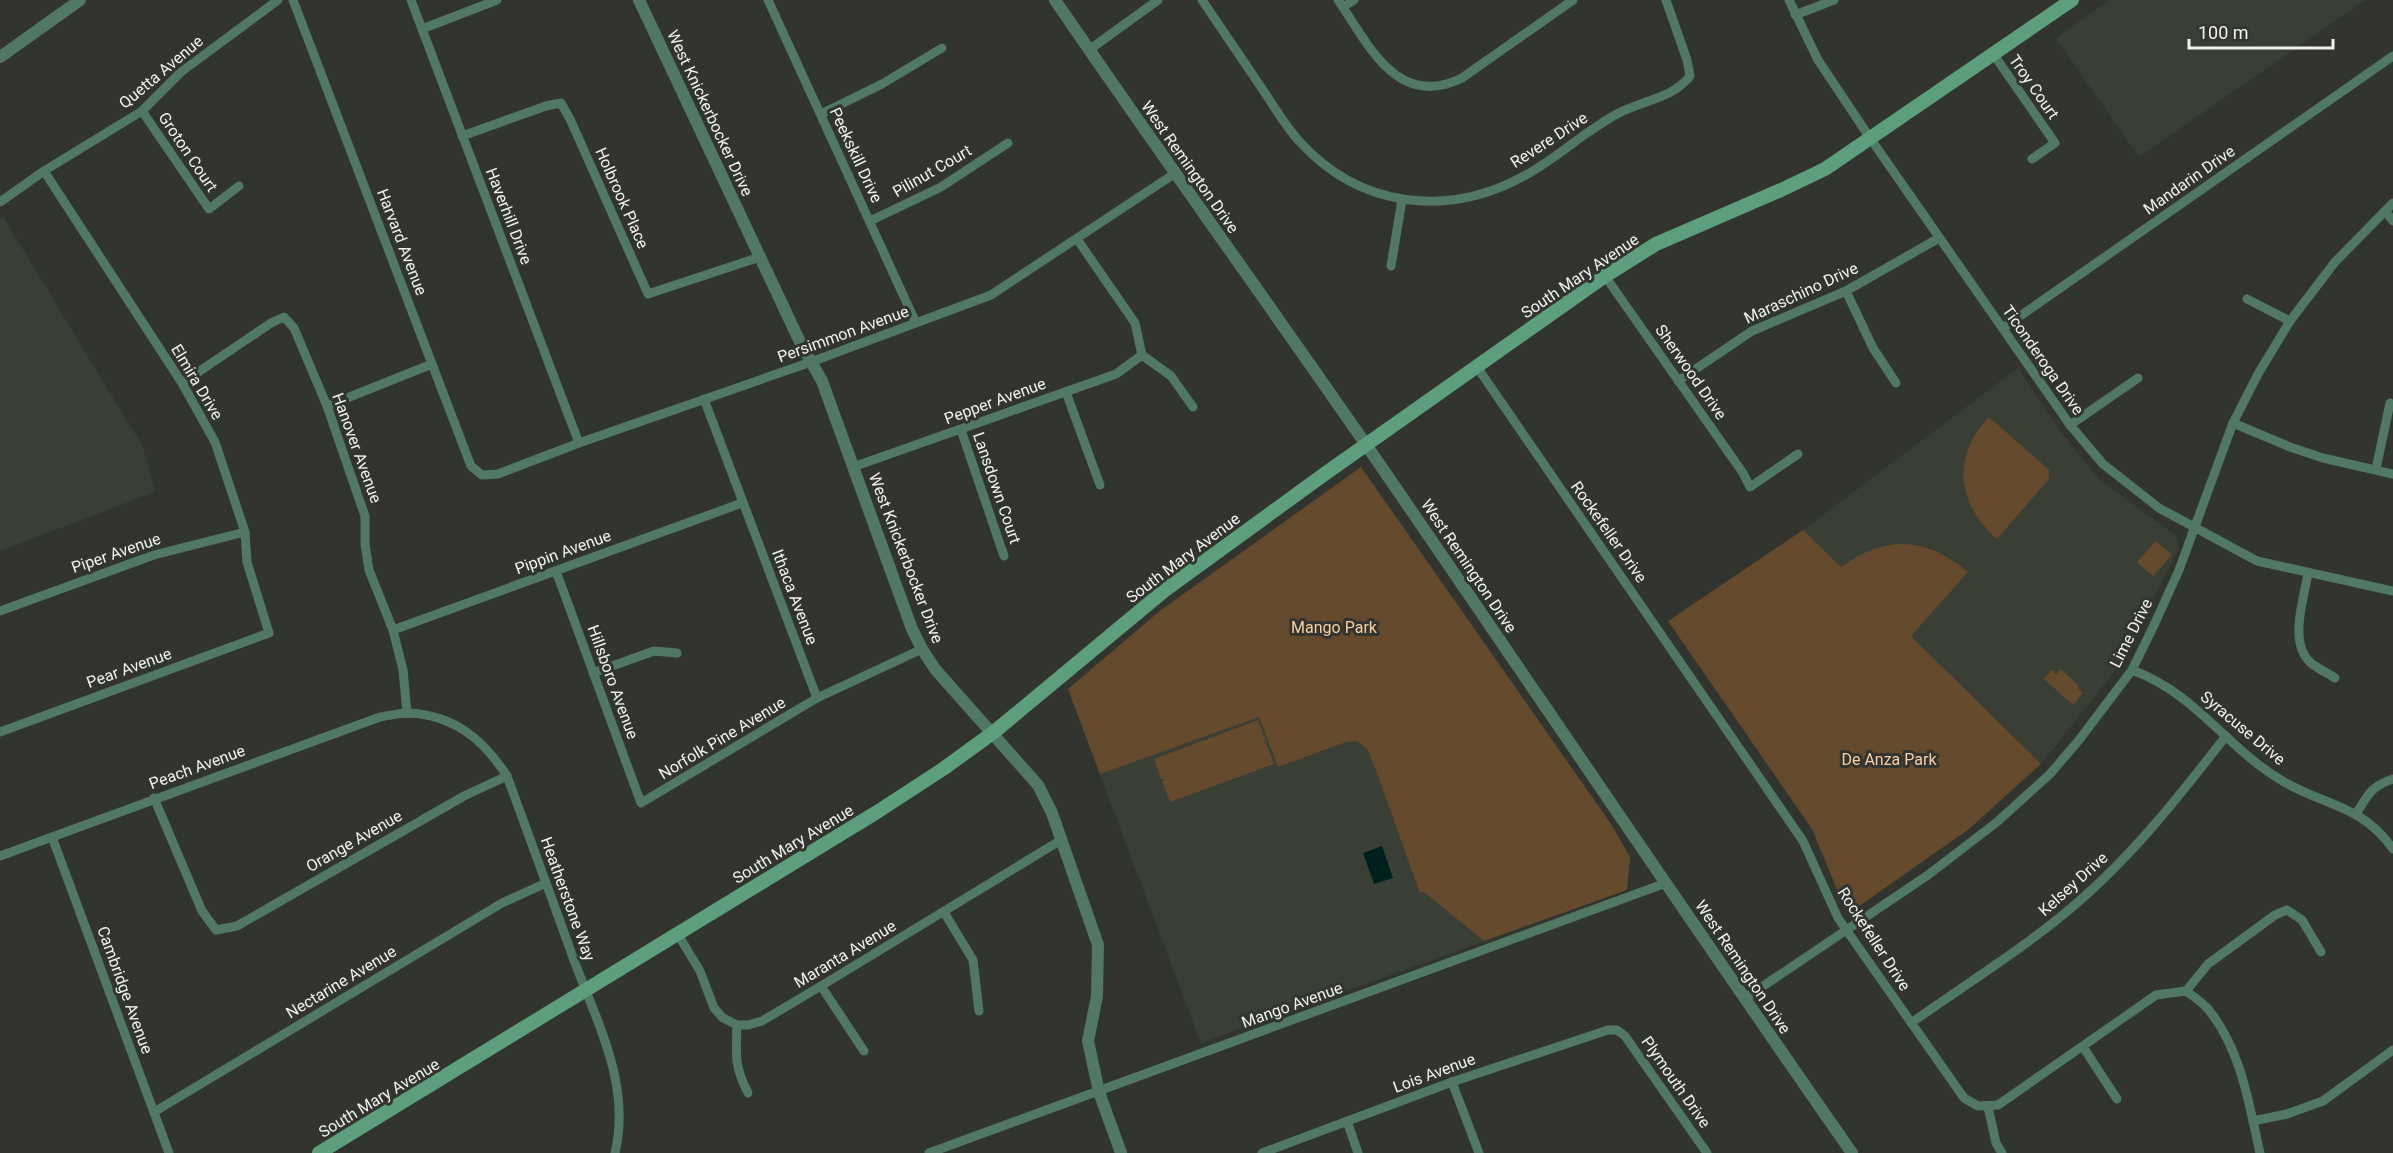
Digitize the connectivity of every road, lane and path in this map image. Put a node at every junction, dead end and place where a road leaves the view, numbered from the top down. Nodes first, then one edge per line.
1 (80, 0) edge
2 (278, 0) edge
3 (293, 0) edge
4 (411, 0) edge
5 (497, 0) edge
6 (639, 0) edge
7 (768, 0) edge
8 (1054, 0) edge
9 (1158, 0) edge
10 (1202, 0) edge
11 (1354, 0) edge
12 (1573, 0) edge
13 (1666, 0) edge
14 (1789, 0) edge
15 (1834, 0) edge
16 (2072, 0) edge
17 (1341, 4) edge
18 (1795, 15) junction
19 (422, 29) junction
20 (942, 48) dead end
21 (1089, 50) junction
22 (1994, 55) junction
23 (2393, 56) edge
24 (0, 57) edge
25 (142, 111) junction
26 (821, 114) junction
27 (462, 136) junction
28 (1870, 138) junction
29 (1008, 143) dead end
30 (2032, 159) dead end
31 (44, 171) junction
32 (1174, 174) junction
33 (239, 186) dead end
34 (1402, 200) junction
35 (0, 202) edge
36 (2393, 203) edge
37 (2385, 211) junction
38 (870, 221) junction
39 (2393, 221) edge
40 (1939, 238) junction
41 (1077, 239) junction
42 (760, 257) junction
43 (1391, 266) dead end
44 (1605, 276) junction
45 (1846, 291) junction
46 (2247, 299) dead end
47 (2290, 321) junction
48 (916, 323) junction
49 (2003, 328) junction
50 (1142, 355) junction
51 (811, 362) junction
52 (432, 364) junction
53 (1477, 367) junction
54 (2138, 378) dead end
55 (1678, 381) junction
56 (182, 383) junction
57 (1896, 383) dead end
58 (1066, 392) junction
59 (704, 399) junction
60 (2390, 403) dead end
61 (327, 406) junction
62 (1193, 407) dead end
63 (2234, 423) junction
64 (2070, 425) junction
65 (961, 430) junction
66 (579, 443) junction
67 (1366, 445) junction
68 (1798, 454) dead end
69 (854, 467) junction
70 (2376, 469) junction
71 (498, 474) joint
72 (2393, 474) edge
73 (1100, 485) dead end
74 (742, 503) junction
75 (2194, 528) junction
76 (245, 532) junction
77 (1004, 556) dead end
78 (556, 571) junction
79 (2308, 573) junction
80 (2393, 591) edge
81 (0, 611) edge
82 (393, 630) junction
83 (268, 633) joint
84 (922, 649) junction
85 (677, 653) dead end
86 (2132, 670) junction
87 (593, 673) junction
88 (2335, 678) dead end
89 (817, 698) junction
90 (407, 713) junction
91 (0, 732) edge
92 (994, 732) junction
93 (2226, 736) junction
94 (507, 776) junction
95 (2393, 779) edge
96 (154, 798) junction
97 (641, 803) joint
98 (2356, 813) junction
99 (52, 837) junction
100 (1061, 840) junction
101 (2393, 849) edge
102 (0, 856) edge
103 (546, 883) junction
104 (1665, 884) junction
105 (944, 912) junction
106 (1846, 929) junction
107 (677, 933) junction
108 (2321, 952) dead end
109 (821, 986) junction
110 (585, 991) junction
111 (2186, 991) junction
112 (1744, 999) junction
113 (979, 1011) dead end
114 (1911, 1023) junction
115 (737, 1025) junction
116 (1617, 1030) joint
117 (2083, 1047) junction
118 (2393, 1050) edge
119 (864, 1051) dead end
120 (1452, 1082) junction
121 (1099, 1092) junction
122 (748, 1093) dead end
123 (2117, 1099) dead end
124 (1988, 1107) junction
125 (154, 1112) junction
126 (1347, 1121) junction
127 (2253, 1121) junction
128 (170, 1153) edge
129 (319, 1153) edge
130 (615, 1153) edge
131 (929, 1153) edge
132 (1121, 1153) edge
133 (1262, 1153) edge
134 (1358, 1153) edge
135 (1479, 1153) edge
136 (1707, 1153) edge
137 (1852, 1153) edge
138 (2002, 1153) edge
139 (2260, 1153) edge

1 - 24 street
2 - 25 street, Quetta Avenue
3 - 52 street, Harvard Avenue
4 - 19 street, Haverhill Drive
5 - 19 street
6 - 42 street, West Knickerbocker Drive
7 - 26 street, Peekskill Drive
8 - 21 street, West Remington Drive
9 - 21 street
10 - 34 street, Revere Drive
11 - 17 street
12 - 17 street
13 - 34 street, Revere Drive
14 - 18 street, Ticonderoga Drive
15 - 18 street
16 - 22 main road, South Mary Avenue
18 - 28 street, Ticonderoga Drive
19 - 27 street, Haverhill Drive
20 - 26 street
21 - 32 street, West Remington Drive
22 - 28 main road, South Mary Avenue
22 - 30 street, Troy Court
23 - 49 street, Mandarin Drive
25 - 31 street, Quetta Avenue
25 - 33 street, Groton Court
26 - 38 street, Peekskill Drive
27 - 42 street, Holbrook Place
27 - 66 street, Haverhill Drive
28 - 40 street, Ticonderoga Drive
28 - 44 main road, South Mary Avenue
29 - 38 street, Pilinut Court
31 - 35 street, Quetta Avenue
31 - 56 street, Elmira Drive
32 - 41 street, Persimmon Avenue
32 - 67 street, West Remington Drive
34 - 43 street
36 - 37 street, Lime Drive
37 - 39 street
37 - 47 street, Lime Drive
38 - 48 street, Peekskill Drive
40 - 45 street, Maraschino Drive
40 - 49 street, Ticonderoga Drive
41 - 48 street, Persimmon Avenue
41 - 50 street
42 - 51 street, West Knickerbocker Drive
44 - 53 main road, South Mary Avenue
44 - 55 street, Sherwood Drive
45 - 55 street, Maraschino Drive
45 - 57 street
46 - 47 street
47 - 63 street, Lime Drive
48 - 51 street, Persimmon Avenue
49 - 64 street, Ticonderoga Drive
50 - 58 street, Pepper Avenue
50 - 62 street
51 - 59 street, Persimmon Avenue
51 - 69 street, West Knickerbocker Drive
52 - 61 street
52 - 71 street, Harvard Avenue
53 - 67 main road, South Mary Avenue
53 - 106 street, Rockefeller Drive
54 - 64 street
55 - 68 street, Sherwood Drive
56 - 61 street, Hanover Avenue
56 - 76 street, Elmira Drive
58 - 65 street, Pepper Avenue
58 - 73 street
59 - 66 street, Persimmon Avenue
59 - 74 street, Ithaca Avenue
60 - 70 street
61 - 82 street, Hanover Avenue
63 - 70 street
63 - 75 street, Lime Drive
64 - 75 street, Ticonderoga Drive
65 - 69 street, Pepper Avenue
65 - 77 street, Lansdown Court
66 - 71 street, Persimmon Avenue
67 - 92 main road, South Mary Avenue
67 - 104 street, West Remington Drive
69 - 84 street, West Knickerbocker Drive
70 - 72 street
74 - 78 street, Pippin Avenue
74 - 89 street, Ithaca Avenue
75 - 79 street, Ticonderoga Drive
75 - 86 street, Lime Drive
76 - 81 street, Piper Avenue
76 - 83 street, Elmira Drive
78 - 82 street, Pippin Avenue
78 - 87 street, Hillsboro Avenue
79 - 80 street, Ticonderoga Drive
79 - 88 street
82 - 90 street, Hanover Avenue
83 - 91 street, Pear Avenue
84 - 89 street
84 - 92 street, West Knickerbocker Drive
85 - 87 street
86 - 93 street, Syracuse Drive
86 - 106 street, Lime Drive
87 - 97 street, Hillsboro Avenue
89 - 97 street, Norfolk Pine Avenue
90 - 94 street, Heatherstone Way
90 - 96 street, Peach Avenue
92 - 100 street, West Knickerbocker Drive
92 - 107 main road, South Mary Avenue
93 - 98 street, Syracuse Drive
93 - 114 street, Kelsey Drive
94 - 96 street, Orange Avenue
94 - 103 street, Heatherstone Way
95 - 98 street
96 - 99 street, Peach Avenue
98 - 101 street, Syracuse Drive
99 - 102 street, Peach Avenue
99 - 125 street, Cambridge Avenue
100 - 105 street, Maranta Avenue
100 - 121 street, West Knickerbocker Drive
103 - 110 street, Heatherstone Way
103 - 125 street, Nectarine Avenue
104 - 112 street, West Remington Drive
104 - 121 street, Mango Avenue
105 - 109 street, Maranta Avenue
105 - 113 street
106 - 112 street, Lime Drive
106 - 114 street, Rockefeller Drive
107 - 110 main road, South Mary Avenue
107 - 115 street
108 - 111 street
109 - 115 street, Maranta Avenue
109 - 119 street
110 - 129 main road, South Mary Avenue
110 - 130 street, Heatherstone Way
111 - 117 street
111 - 127 street
112 - 137 street, West Remington Drive
114 - 124 street, Rockefeller Drive
115 - 122 street
116 - 120 street, Lois Avenue
116 - 136 street, Plymouth Drive
117 - 123 street
117 - 124 street
118 - 127 street
120 - 126 street, Lois Avenue
120 - 135 street
121 - 131 street, Mango Avenue
121 - 132 street, West Knickerbocker Drive
124 - 138 street
125 - 128 street, Cambridge Avenue
126 - 133 street, Lois Avenue
126 - 134 street
127 - 139 street

